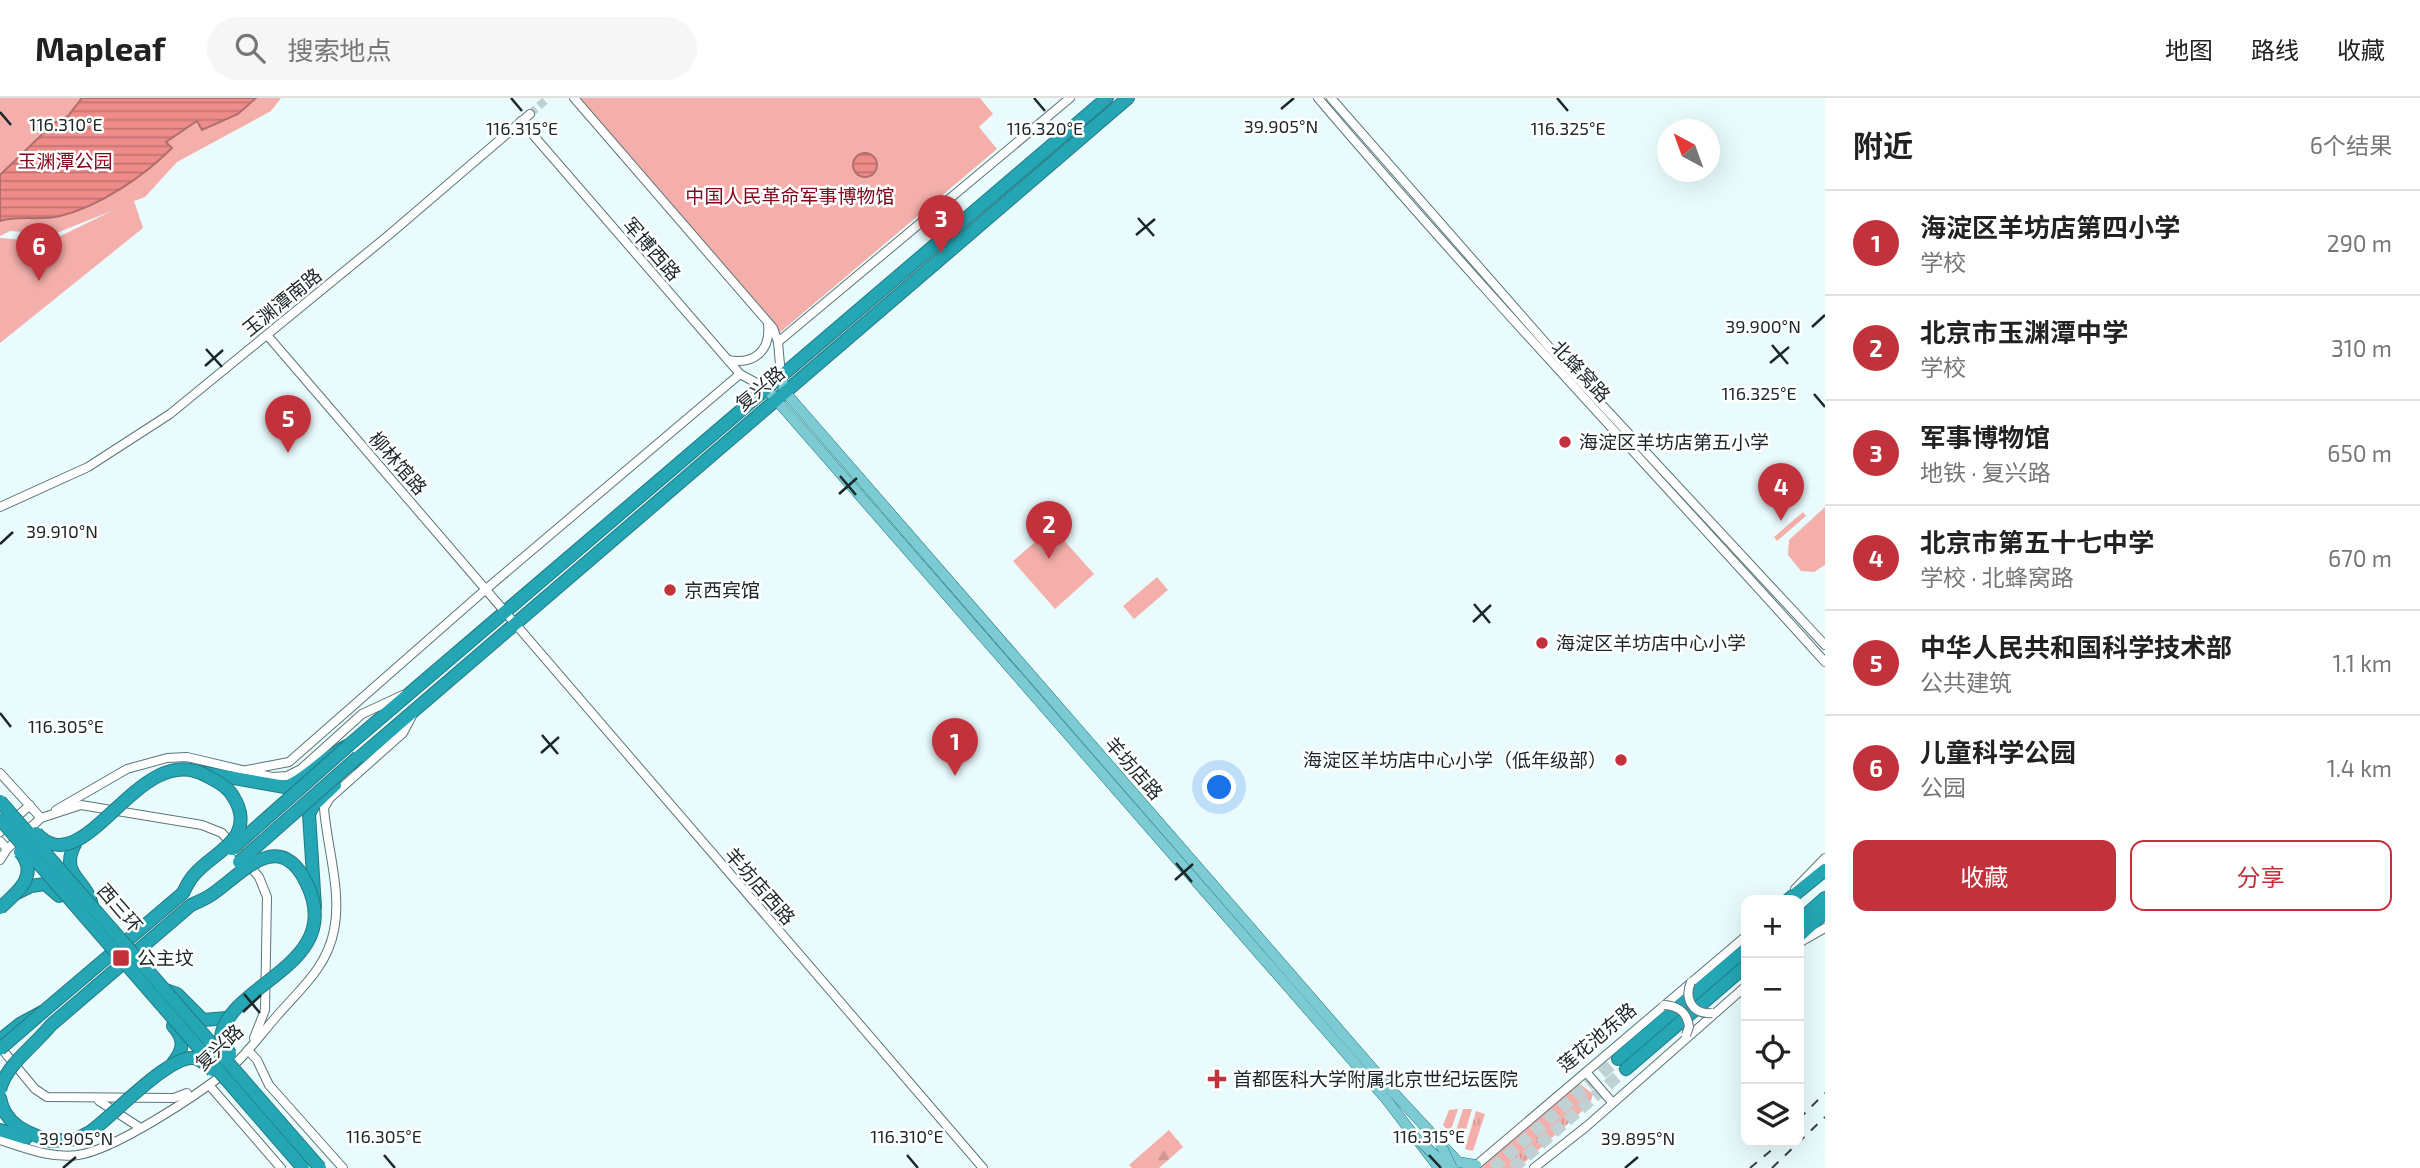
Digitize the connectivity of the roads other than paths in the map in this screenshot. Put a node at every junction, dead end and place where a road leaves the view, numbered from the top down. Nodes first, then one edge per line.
1 (574, 98) edge
2 (1070, 98) edge
3 (1107, 98) edge
4 (1128, 98) edge
5 (1318, 98) edge
6 (1331, 98) edge
7 (530, 114) tunnel mouth
8 (520, 121) junction
9 (768, 322) junction
10 (267, 335) junction
11 (778, 342) junction
12 (728, 360) junction
13 (740, 374) junction
14 (781, 376) junction
15 (766, 388) junction
16 (781, 396) junction
17 (0, 508) edge
18 (485, 590) junction
19 (504, 612) junction
20 (514, 624) junction
21 (1825, 645) edge
22 (1825, 662) edge
23 (408, 693) junction
24 (416, 707) junction
25 (349, 745) junction
26 (358, 757) junction
27 (247, 770) junction
28 (199, 772) junction
29 (0, 773) edge
30 (9, 782) junction
31 (0, 790) edge
32 (0, 801) edge
33 (30, 806) junction
34 (41, 818) junction
35 (6, 825) edge
36 (0, 841) edge
37 (75, 844) junction
38 (2, 854) edge
39 (1825, 858) edge
40 (1825, 870) edge
41 (1825, 880) edge
42 (17, 893) junction
43 (183, 893) junction
44 (1792, 895) edge
45 (1793, 895) edge
46 (1825, 898) edge
47 (1804, 899) edge
48 (191, 905) junction
49 (0, 908) edge
50 (315, 910) junction
51 (89, 911) junction
52 (1825, 912) edge
53 (1804, 917) edge
54 (1825, 922) edge
55 (1825, 928) edge
56 (1804, 932) edge
57 (1804, 934) edge
58 (1741, 940) edge
59 (1804, 940) edge
60 (1741, 954) edge
61 (1741, 970) edge
62 (1691, 982) junction
63 (1741, 988) edge
64 (1741, 988) edge
65 (162, 994) junction
66 (1664, 1005) junction
67 (44, 1012) junction
68 (1712, 1013) junction
69 (227, 1018) junction
70 (51, 1025) junction
71 (1686, 1035) junction
72 (0, 1040) edge
73 (0, 1048) edge
74 (248, 1050) junction
75 (173, 1063) junction
76 (0, 1068) edge
77 (1586, 1072) junction
78 (231, 1074) junction
79 (209, 1085) junction
80 (270, 1085) junction
81 (0, 1090) edge
82 (0, 1098) edge
83 (96, 1100) junction
84 (1611, 1101) junction
85 (235, 1115) junction
86 (139, 1127) junction
87 (0, 1130) edge
88 (1567, 1139) junction
89 (0, 1140) edge
90 (51, 1141) junction
91 (1421, 1142) junction
92 (1441, 1144) junction
93 (1473, 1166) edge
94 (281, 1168) edge
95 (303, 1168) edge
96 (320, 1168) edge
97 (343, 1168) edge
98 (983, 1168) edge
99 (1439, 1168) edge
100 (1450, 1168) edge
101 (1534, 1168) edge

1 - 9 street, 军博西路
2 - 11 street, 复兴路
3 - 14 highway, 复兴路
4 - 16 highway, 复兴路
5 - 22 street, 北蜂窝路
6 - 21 street, 北蜂窝路
7 - 8 street, 玉渊潭南路
8 - 10 street, 玉渊潭南路
8 - 12 street, 军博西路
9 - 11 street, 军博西路
9 - 12 street
10 - 17 street, 玉渊潭南路
10 - 18 street, 柳林馆路
11 - 14 street, 军博西路
12 - 13 street, 军博西路
13 - 15 street, 军博西路
13 - 18 street, 复兴路
14 - 15 highway, 复兴路
14 - 16 main road, 羊坊店路
15 - 16 main road
15 - 19 highway, 复兴路
16 - 20 highway, 复兴路
16 - 91 main road, 羊坊店路
16 - 92 main road, 羊坊店路
18 - 19 street, 柳林馆路
18 - 27 street, 复兴路
19 - 20 street, 羊坊店西路
19 - 23 highway, 复兴路
20 - 24 highway, 复兴路
20 - 98 street, 羊坊店西路
23 - 25 highway, 复兴路
23 - 27 street, 复兴路
24 - 26 highway, 复兴路
24 - 74 street, 复兴路
25 - 28 highway, bridge
25 - 43 highway, 复兴路, bridge
26 - 48 highway, 复兴路, bridge
26 - 50 highway, bridge
27 - 34 street, 复兴路
28 - 37 highway, bridge
28 - 43 highway, bridge
29 - 30 street
30 - 31 street
30 - 33 street
32 - 35 highway, 西三环, bridge
33 - 34 street
33 - 35 street
34 - 38 street
34 - 74 street
35 - 37 highway, bridge
35 - 42 highway, bridge
35 - 51 highway, 西三环, bridge
36 - 38 street
37 - 51 highway
39 - 44 street
40 - 45 highway
41 - 47 highway
42 - 49 highway, bridge
42 - 51 highway, bridge
43 - 67 highway, 复兴路
46 - 53 highway
48 - 50 highway, bridge
48 - 70 highway, 复兴路
50 - 69 highway, bridge
51 - 65 highway, 西三环, bridge
52 - 56 highway
54 - 57 street
55 - 59 street
58 - 62 street, 莲花池东路
60 - 61 highway, 莲花池东路
62 - 66 street, 莲花池东路
62 - 68 street, bridge
63 - 68 street
64 - 88 street
65 - 69 highway
65 - 75 highway, bridge
65 - 78 highway, 西三环, bridge
66 - 71 street, bridge
66 - 77 street, 莲花池东路
67 - 72 highway, bridge
67 - 73 highway, 复兴路, bridge
68 - 71 street
69 - 78 highway, bridge
70 - 76 highway, 复兴路, bridge
70 - 81 highway, bridge
71 - 84 street
73 - 83 street
74 - 79 street, 复兴路
74 - 80 street
75 - 78 highway, bridge
75 - 90 highway, bridge
77 - 84 street
77 - 93 street, 莲花池东路
78 - 95 highway, 西三环, bridge
78 - 96 highway, 西三环, bridge
79 - 83 street
79 - 85 street
79 - 86 street, 复兴路
80 - 85 street
80 - 97 street
82 - 90 highway
83 - 86 street
84 - 88 street
85 - 94 street
86 - 89 street, 复兴路
87 - 90 highway
88 - 101 street
91 - 99 main road, 羊坊店路, bridge
91 - 100 main road, bridge
92 - 93 main road, 羊坊店路
92 - 100 main road, bridge

